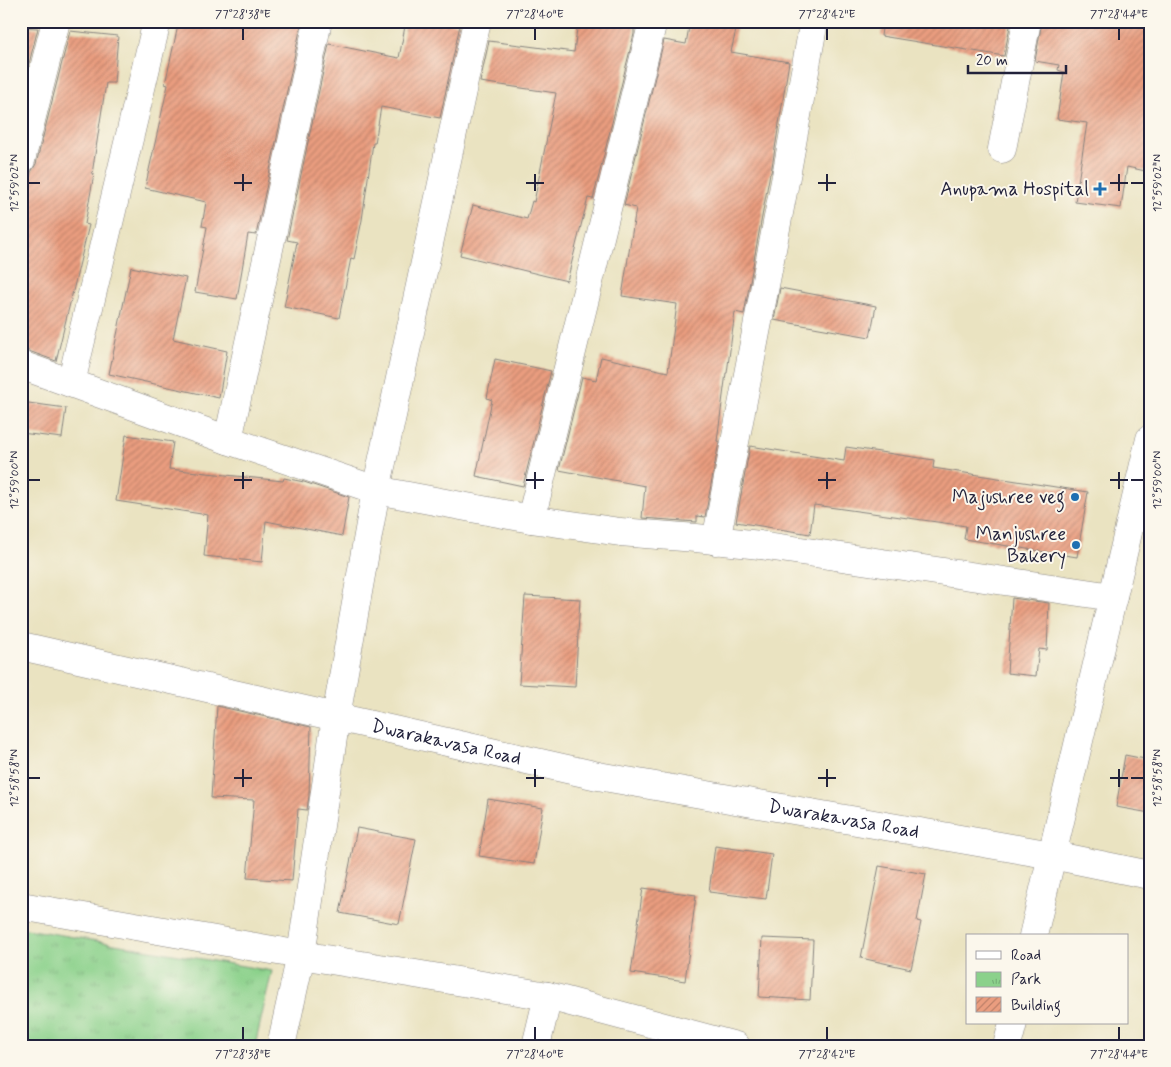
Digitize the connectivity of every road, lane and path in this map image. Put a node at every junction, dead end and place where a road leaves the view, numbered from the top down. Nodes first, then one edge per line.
1 (56, 21) edge
2 (158, 21) edge
3 (318, 21) edge
4 (477, 21) edge
5 (654, 21) edge
6 (814, 21) edge
7 (1027, 21) edge
8 (1002, 149) dead end
9 (21, 160) edge
10 (21, 365) edge
11 (71, 383) junction
12 (1150, 439) edge
13 (228, 440) junction
14 (376, 490) junction
15 (531, 518) junction
16 (716, 540) junction
17 (1113, 597) junction
18 (21, 646) edge
19 (336, 717) junction
20 (1052, 855) junction
21 (1150, 875) edge
22 (21, 906) edge
23 (1033, 934) edge
24 (301, 955) junction
25 (548, 996) junction
26 (1012, 1024) edge
27 (281, 1046) edge
28 (536, 1046) edge
29 (736, 1046) edge
30 (1007, 1046) edge

1 - 9 street
2 - 11 street
3 - 13 street
4 - 14 street
5 - 15 street
6 - 16 street
7 - 8 street
10 - 11 street
11 - 13 street
12 - 17 street
13 - 14 street
14 - 15 street
14 - 19 street
15 - 16 street
16 - 17 street
17 - 20 street
18 - 19 street, Dwarakavasa Road
19 - 20 street, Dwarakavasa Road
19 - 24 street
20 - 21 street, Dwarakavasa Road
20 - 23 street
22 - 24 street
24 - 25 street
24 - 27 street
25 - 28 street
25 - 29 street
26 - 30 street

